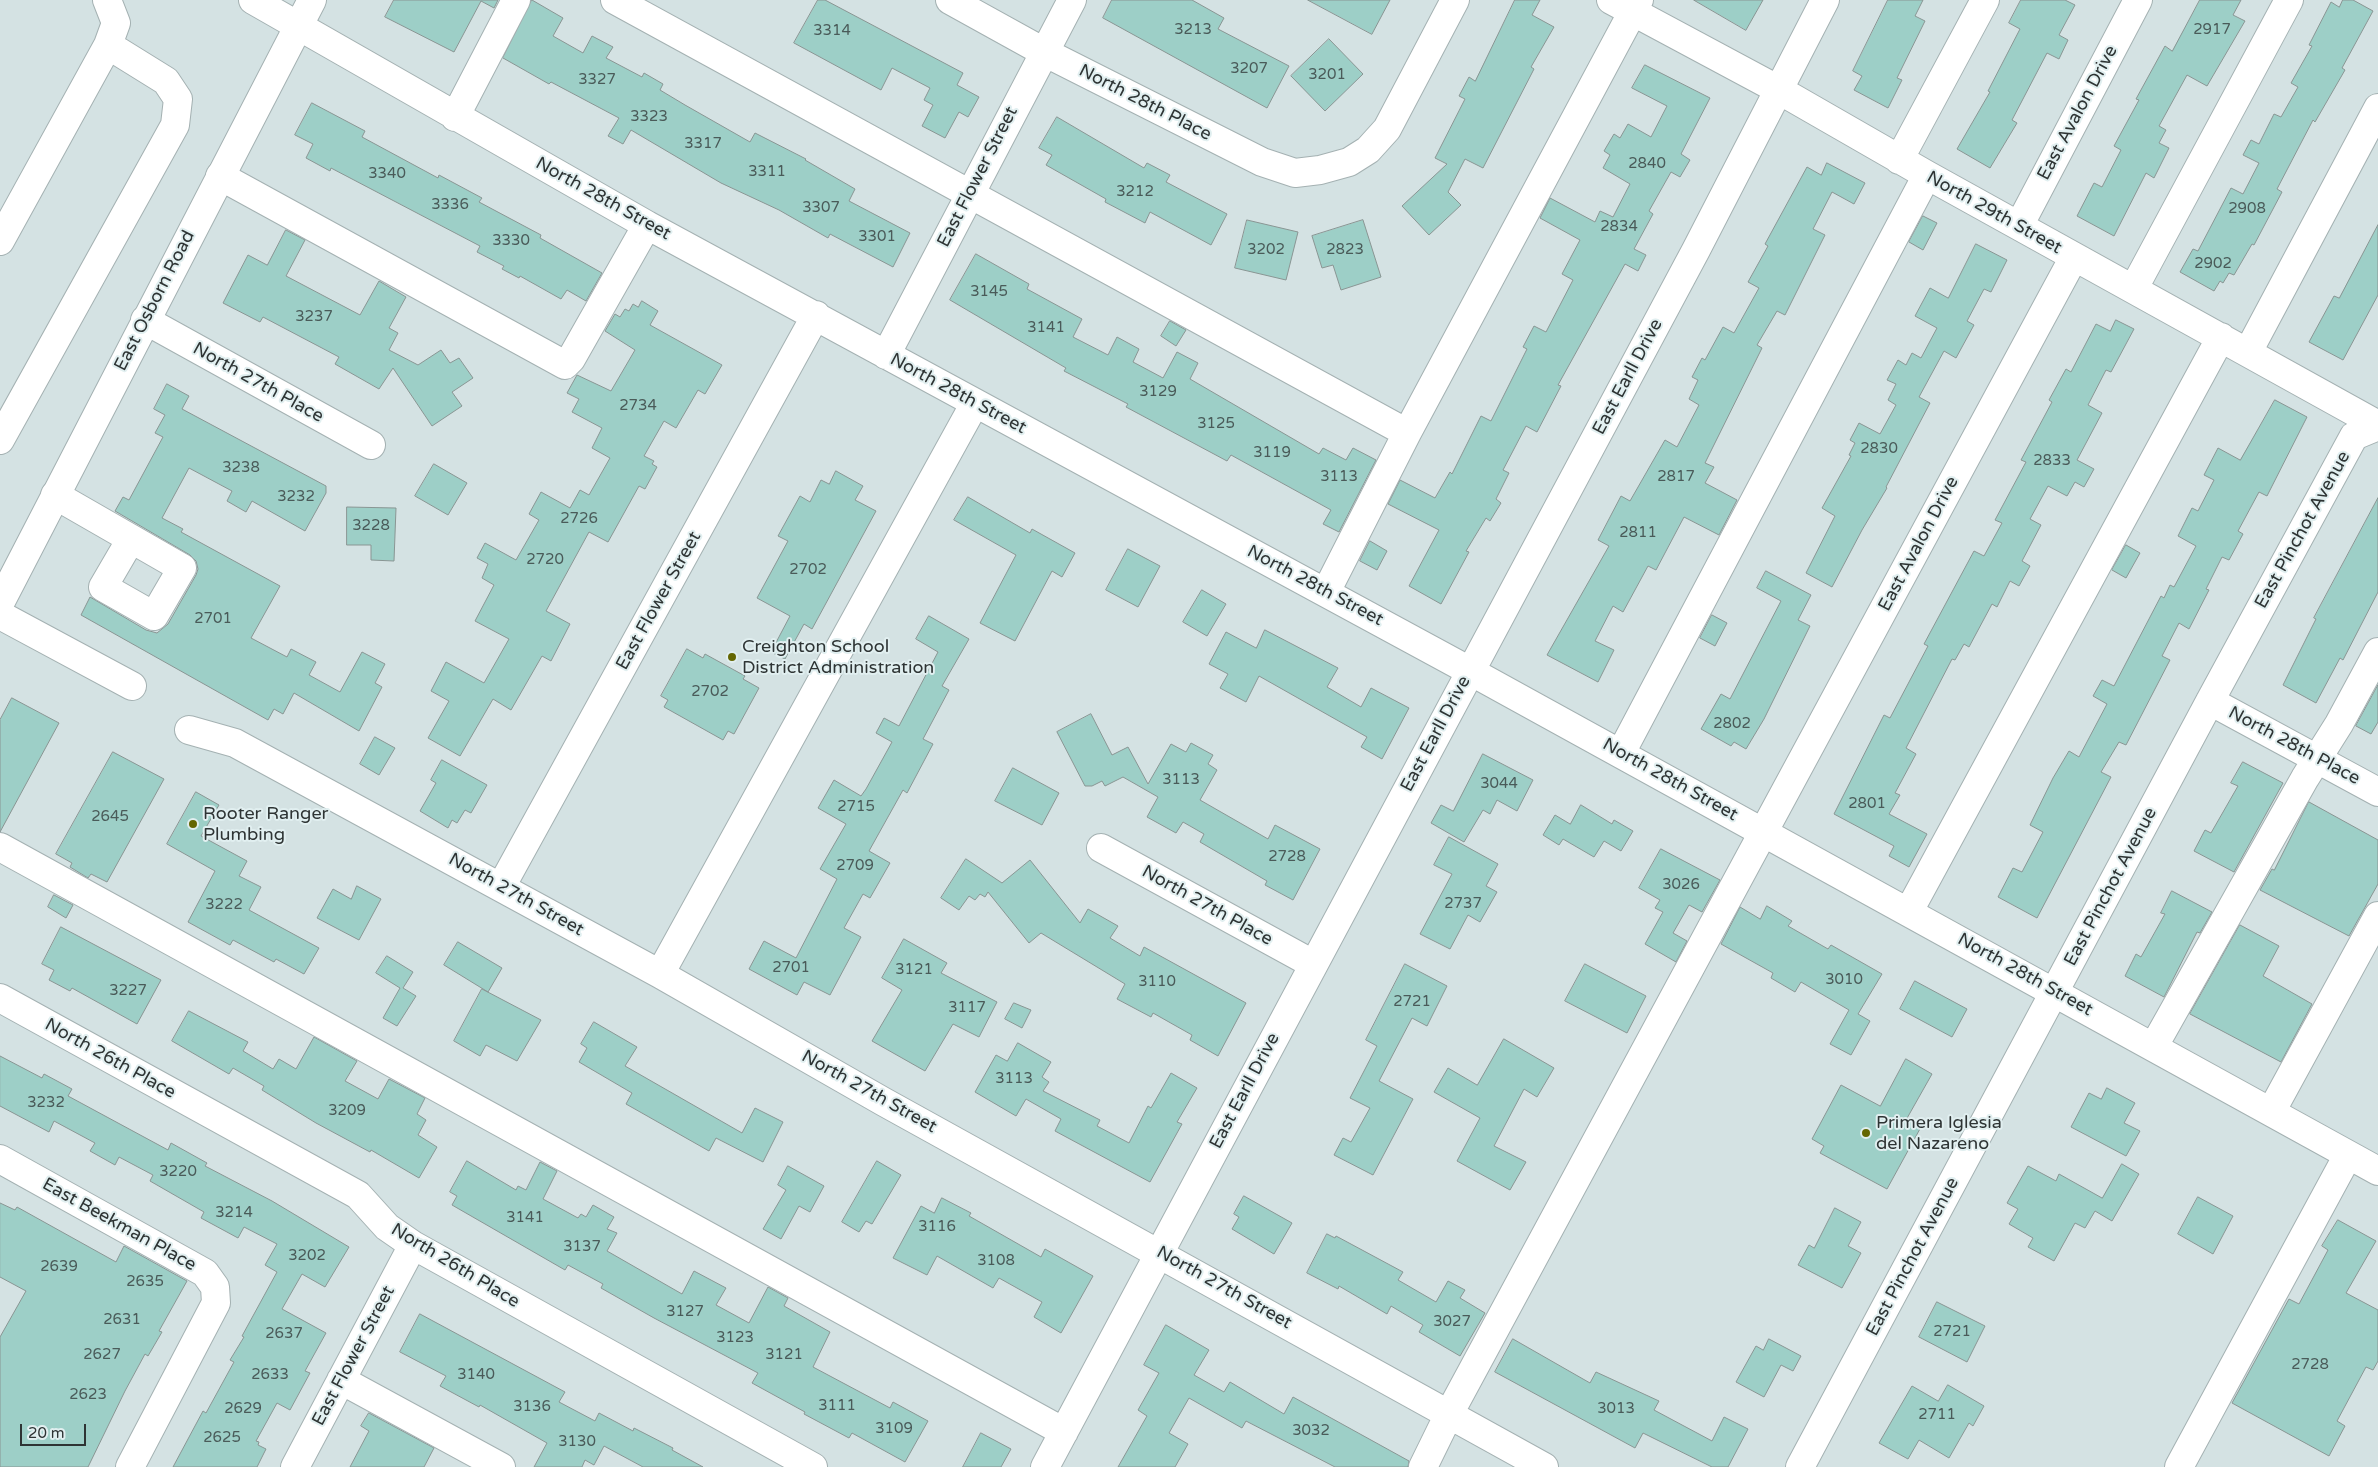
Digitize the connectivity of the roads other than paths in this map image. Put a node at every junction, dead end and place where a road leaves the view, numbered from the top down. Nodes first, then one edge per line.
1 (107, 0) edge
2 (253, 0) edge
3 (312, 0) edge
4 (516, 0) edge
5 (615, 0) edge
6 (950, 0) edge
7 (1072, 0) edge
8 (1455, 0) edge
9 (1825, 0) edge
10 (1985, 0) edge
11 (2138, 0) edge
12 (2289, 0) edge
13 (1627, 4) edge
14 (299, 25) junction
15 (108, 46) junction
16 (1044, 52) junction
17 (1779, 90) junction
18 (2378, 108) edge
19 (455, 117) junction
20 (1899, 160) junction
21 (1927, 175) junction
22 (220, 176) junction
23 (970, 192) junction
24 (647, 224) junction
25 (2019, 226) junction
26 (0, 241) edge
27 (2074, 257) junction
28 (2134, 288) junction
29 (816, 315) junction
30 (145, 320) junction
31 (2221, 337) junction
32 (2248, 352) junction
33 (886, 355) junction
34 (975, 403) junction
35 (2378, 426) edge
36 (1407, 433) junction
37 (0, 440) edge
38 (371, 445) dead end
39 (55, 495) junction
40 (131, 539) dead end
41 (1326, 592) junction
42 (0, 604) edge
43 (0, 616) edge
44 (2378, 652) edge
45 (1470, 670) junction
46 (132, 686) dead end
47 (2210, 701) junction
48 (189, 730) dead end
49 (1621, 753) junction
50 (2316, 757) junction
51 (2378, 792) edge
52 (1763, 832) junction
53 (0, 846) edge
54 (1101, 848) dead end
55 (502, 887) junction
56 (1909, 911) junction
57 (2378, 916) edge
58 (1313, 964) junction
59 (660, 974) junction
60 (2055, 992) junction
61 (0, 998) edge
62 (2154, 1046) junction
63 (2271, 1112) junction
64 (2348, 1155) junction
65 (0, 1159) edge
66 (2378, 1170) edge
67 (413, 1245) junction
68 (1160, 1252) junction
69 (341, 1380) junction
70 (1449, 1414) junction
71 (1064, 1432) junction
72 (130, 1467) edge
73 (295, 1467) edge
74 (501, 1467) edge
75 (813, 1467) edge
76 (1046, 1467) edge
77 (1424, 1467) edge
78 (1544, 1467) edge
79 (1800, 1467) edge
80 (2179, 1467) edge

1 - 15 street
2 - 14 street, North 28th Street
3 - 14 street, East Osborn Road
4 - 19 street
5 - 23 street
6 - 16 street, North 28th Place
7 - 16 street, East Flower Street
8 - 16 street, North 28th Place
9 - 17 street, East Earll Drive
10 - 20 street
11 - 25 street, East Avalon Drive
12 - 28 street
13 - 17 street, North 29th Street
13 - 36 street
14 - 19 street, North 28th Street
14 - 22 street, East Osborn Road
15 - 26 street
15 - 37 street
16 - 23 street, East Flower Street
17 - 20 street, North 29th Street
17 - 45 street, East Earll Drive
18 - 32 street
19 - 24 street, North 28th Street
20 - 21 street, North 29th Street
21 - 25 street, North 29th Street
21 - 49 street
22 - 24 street
22 - 30 street, East Osborn Road
23 - 33 street, East Flower Street
23 - 36 street
24 - 29 street, North 28th Street
25 - 27 street, North 29th Street
27 - 28 street, North 29th Street
27 - 52 street, East Avalon Drive
28 - 31 street, North 29th Street
29 - 33 street, North 28th Street
29 - 55 street, East Flower Street
30 - 38 street, North 27th Place
30 - 39 street, East Osborn Road
31 - 32 street, North 29th Street
31 - 56 street
32 - 35 street, North 29th Street
33 - 34 street, North 28th Street
34 - 41 street, North 28th Street
34 - 59 street
35 - 47 street, East Pinchot Avenue
36 - 41 street
39 - 40 street
39 - 42 street, East Osborn Road
41 - 45 street, North 28th Street
43 - 46 street
44 - 50 street
45 - 49 street, North 28th Street
45 - 58 street, East Earll Drive
47 - 50 street, North 28th Place
47 - 60 street, East Pinchot Avenue
48 - 55 street, North 27th Street
49 - 52 street, North 28th Street
50 - 51 street, North 28th Place
50 - 62 street
52 - 56 street, North 28th Street
52 - 70 street, East Avalon Drive
53 - 71 street
54 - 58 street, North 27th Place
55 - 59 street, North 27th Street
56 - 60 street, North 28th Street
57 - 63 street
58 - 68 street, East Earll Drive
59 - 68 street, North 27th Street
60 - 62 street, North 28th Street
60 - 79 street, East Pinchot Avenue
61 - 67 street, North 26th Place
62 - 63 street, North 28th Street
63 - 64 street, North 28th Street
64 - 66 street, North 28th Street
64 - 80 street
65 - 72 street, East Beekman Place
67 - 69 street, East Flower Street
67 - 75 street, North 26th Place
68 - 70 street, North 27th Street
68 - 71 street, East Earll Drive
69 - 73 street, East Flower Street
69 - 74 street
70 - 77 street, East Avalon Drive
70 - 78 street, North 27th Street
71 - 76 street, East Earll Drive

